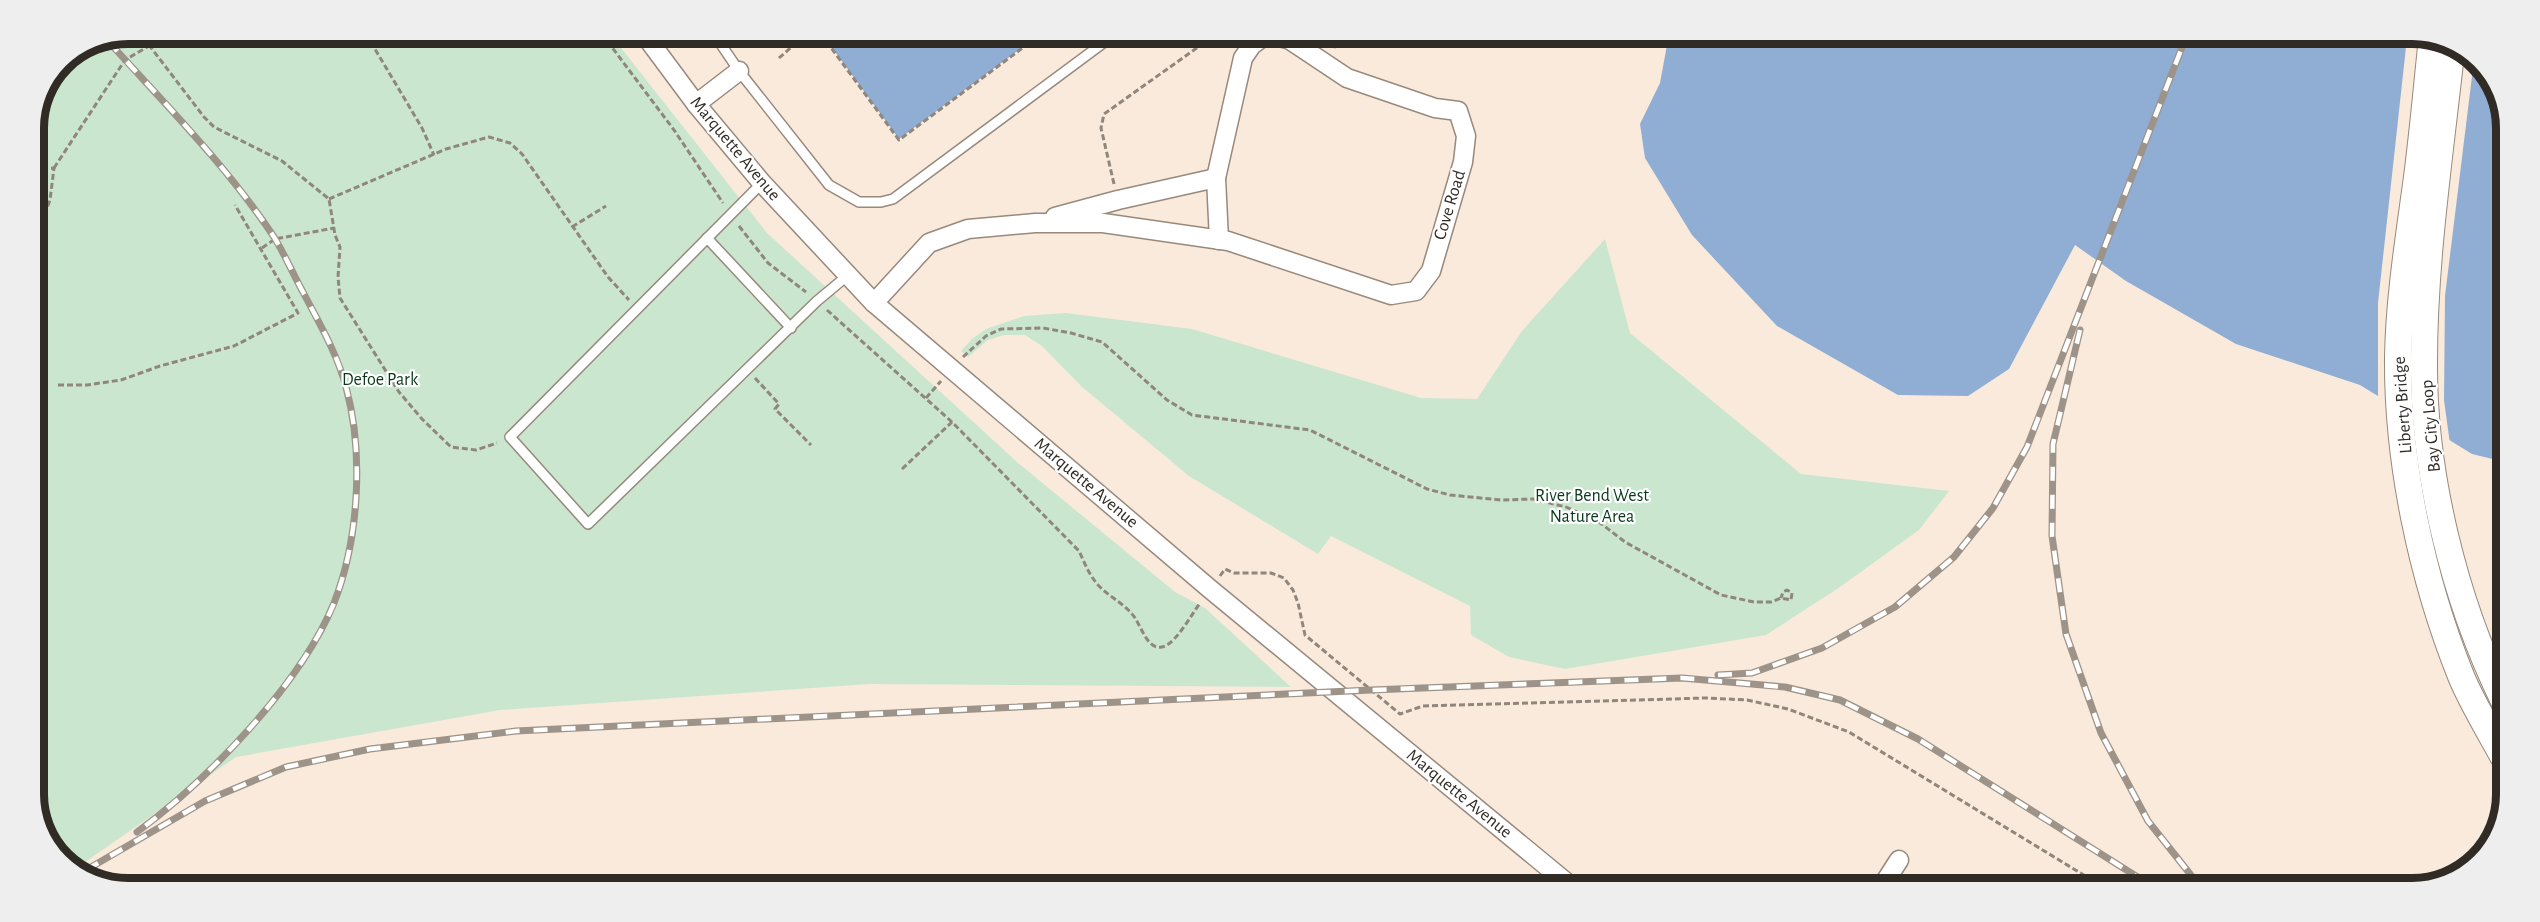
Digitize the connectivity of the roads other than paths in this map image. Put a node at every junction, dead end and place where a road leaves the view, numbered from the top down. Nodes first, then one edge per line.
1 (651, 43) edge
2 (720, 43) edge
3 (1103, 43) edge
4 (1255, 43) edge
5 (1294, 43) edge
6 (2431, 46) edge
7 (2451, 53) edge
8 (739, 71) junction
9 (696, 104) junction
10 (1216, 178) junction
11 (762, 183) junction
12 (1035, 223) junction
13 (707, 238) junction
14 (1219, 240) junction
15 (847, 276) junction
16 (874, 303) junction
17 (791, 328) junction
18 (2496, 685) edge
19 (2496, 743) edge
20 (1899, 860) dead end
21 (1561, 878) edge
22 (1887, 878) edge

1 - 9 street, Marquette Avenue
2 - 8 lane
3 - 8 lane
4 - 10 street
5 - 14 street, Cove Road
6 - 19 main road, Liberty Bridge
7 - 18 main road, Liberty Bridge
8 - 9 street
9 - 11 street, Marquette Avenue
10 - 12 street, Cove Road
10 - 14 street
11 - 13 lane
11 - 15 street, Marquette Avenue
12 - 14 street, Cove Road
12 - 16 street, Cove Road
13 - 17 lane
13 - 17 lane
15 - 16 street, Marquette Avenue
15 - 17 lane
16 - 21 street, Marquette Avenue
20 - 22 street

